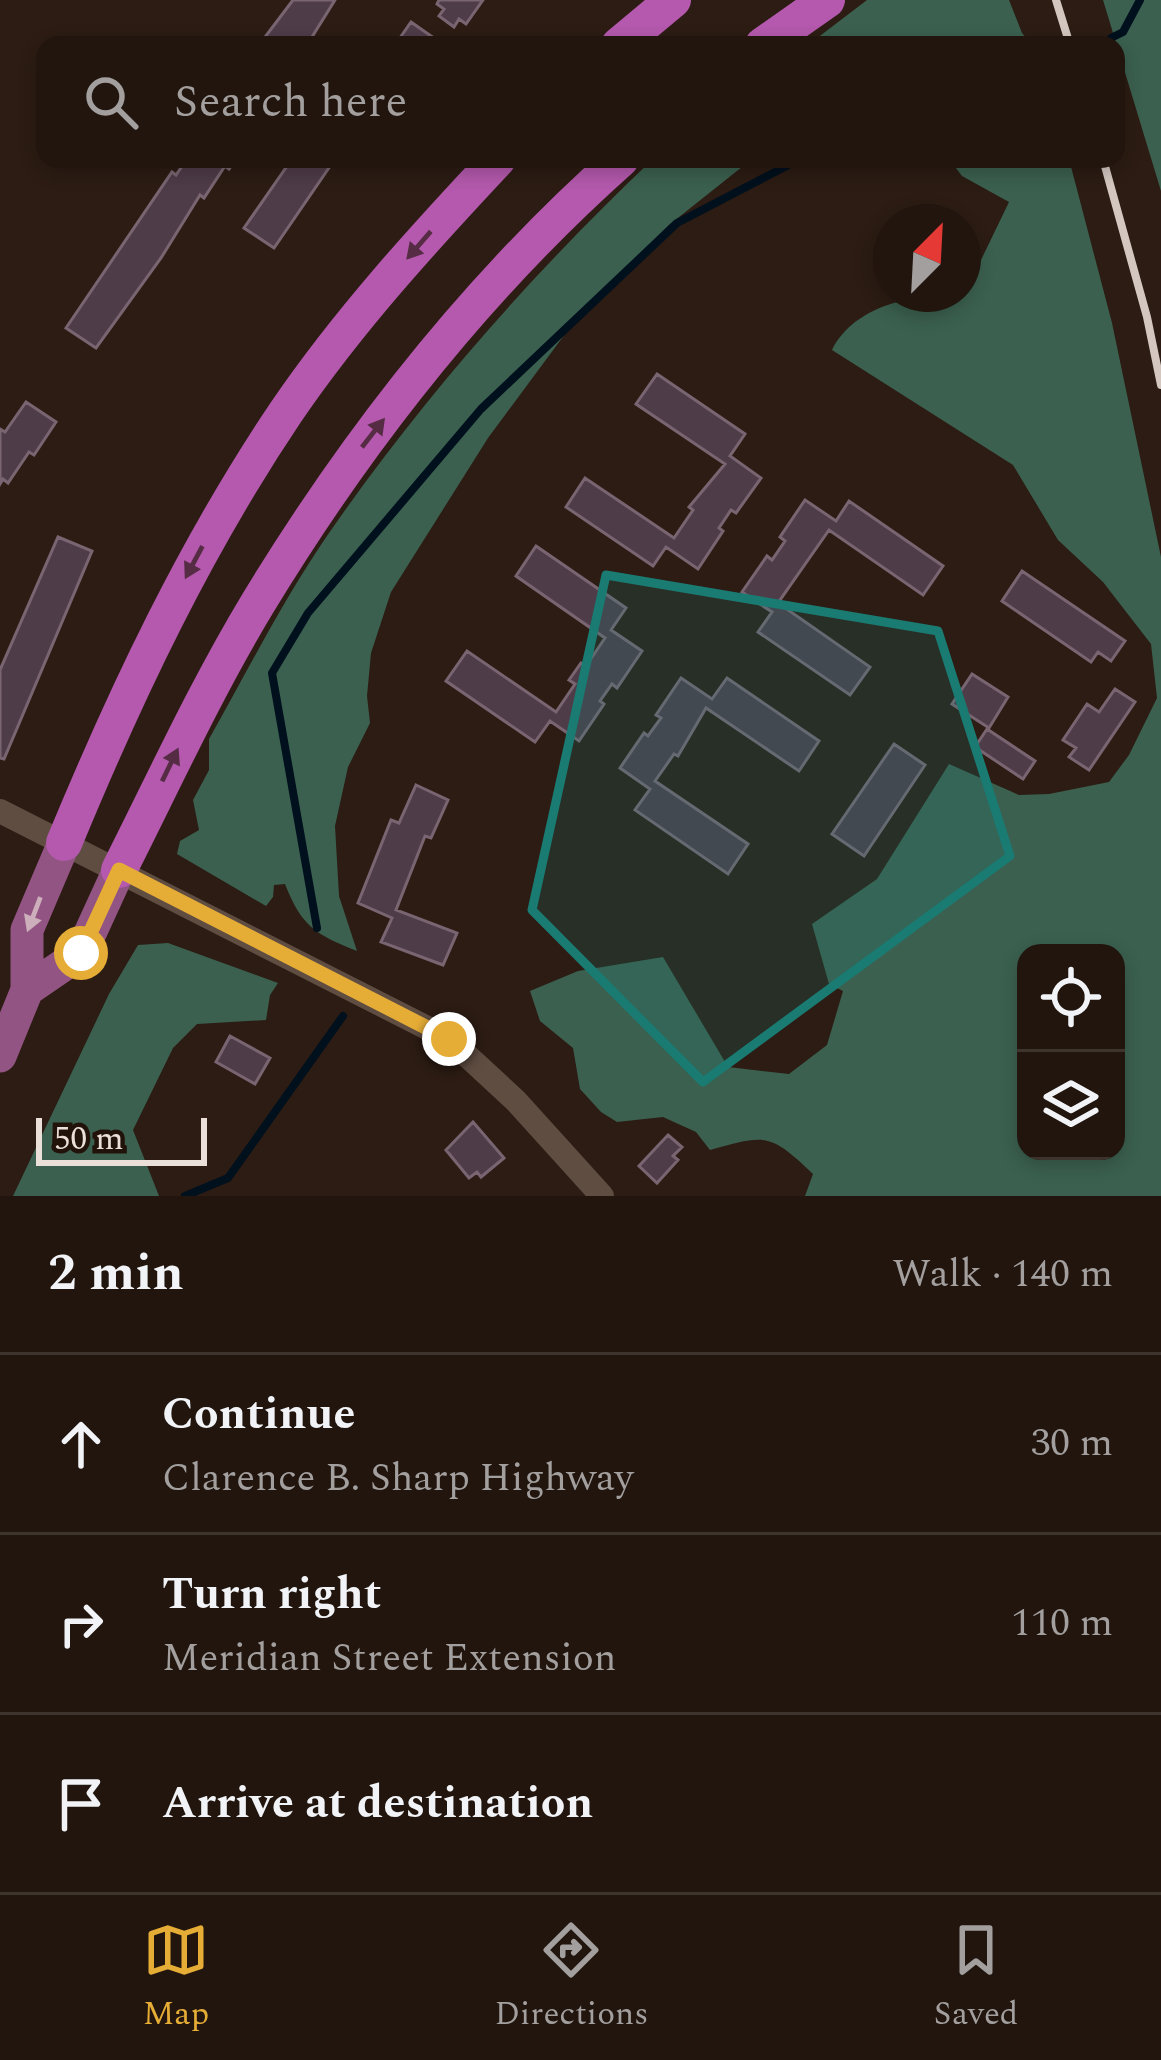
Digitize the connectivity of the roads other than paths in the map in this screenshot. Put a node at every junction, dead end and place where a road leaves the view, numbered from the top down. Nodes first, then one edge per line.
1 (673, 0) edge
2 (827, 0) edge
3 (630, 36) edge
4 (776, 36) edge
5 (490, 168) edge
6 (612, 168) edge
7 (0, 812) edge
8 (64, 843) junction
9 (119, 870) junction
10 (27, 990) junction
11 (0, 1056) edge
12 (602, 1196) edge

1 - 3 highway
2 - 4 highway
5 -> 8 highway
9 -> 6 highway
7 - 8 street
8 - 9 street
8 -> 10 main road
9 - 10 main road
9 - 12 street
10 - 11 main road

